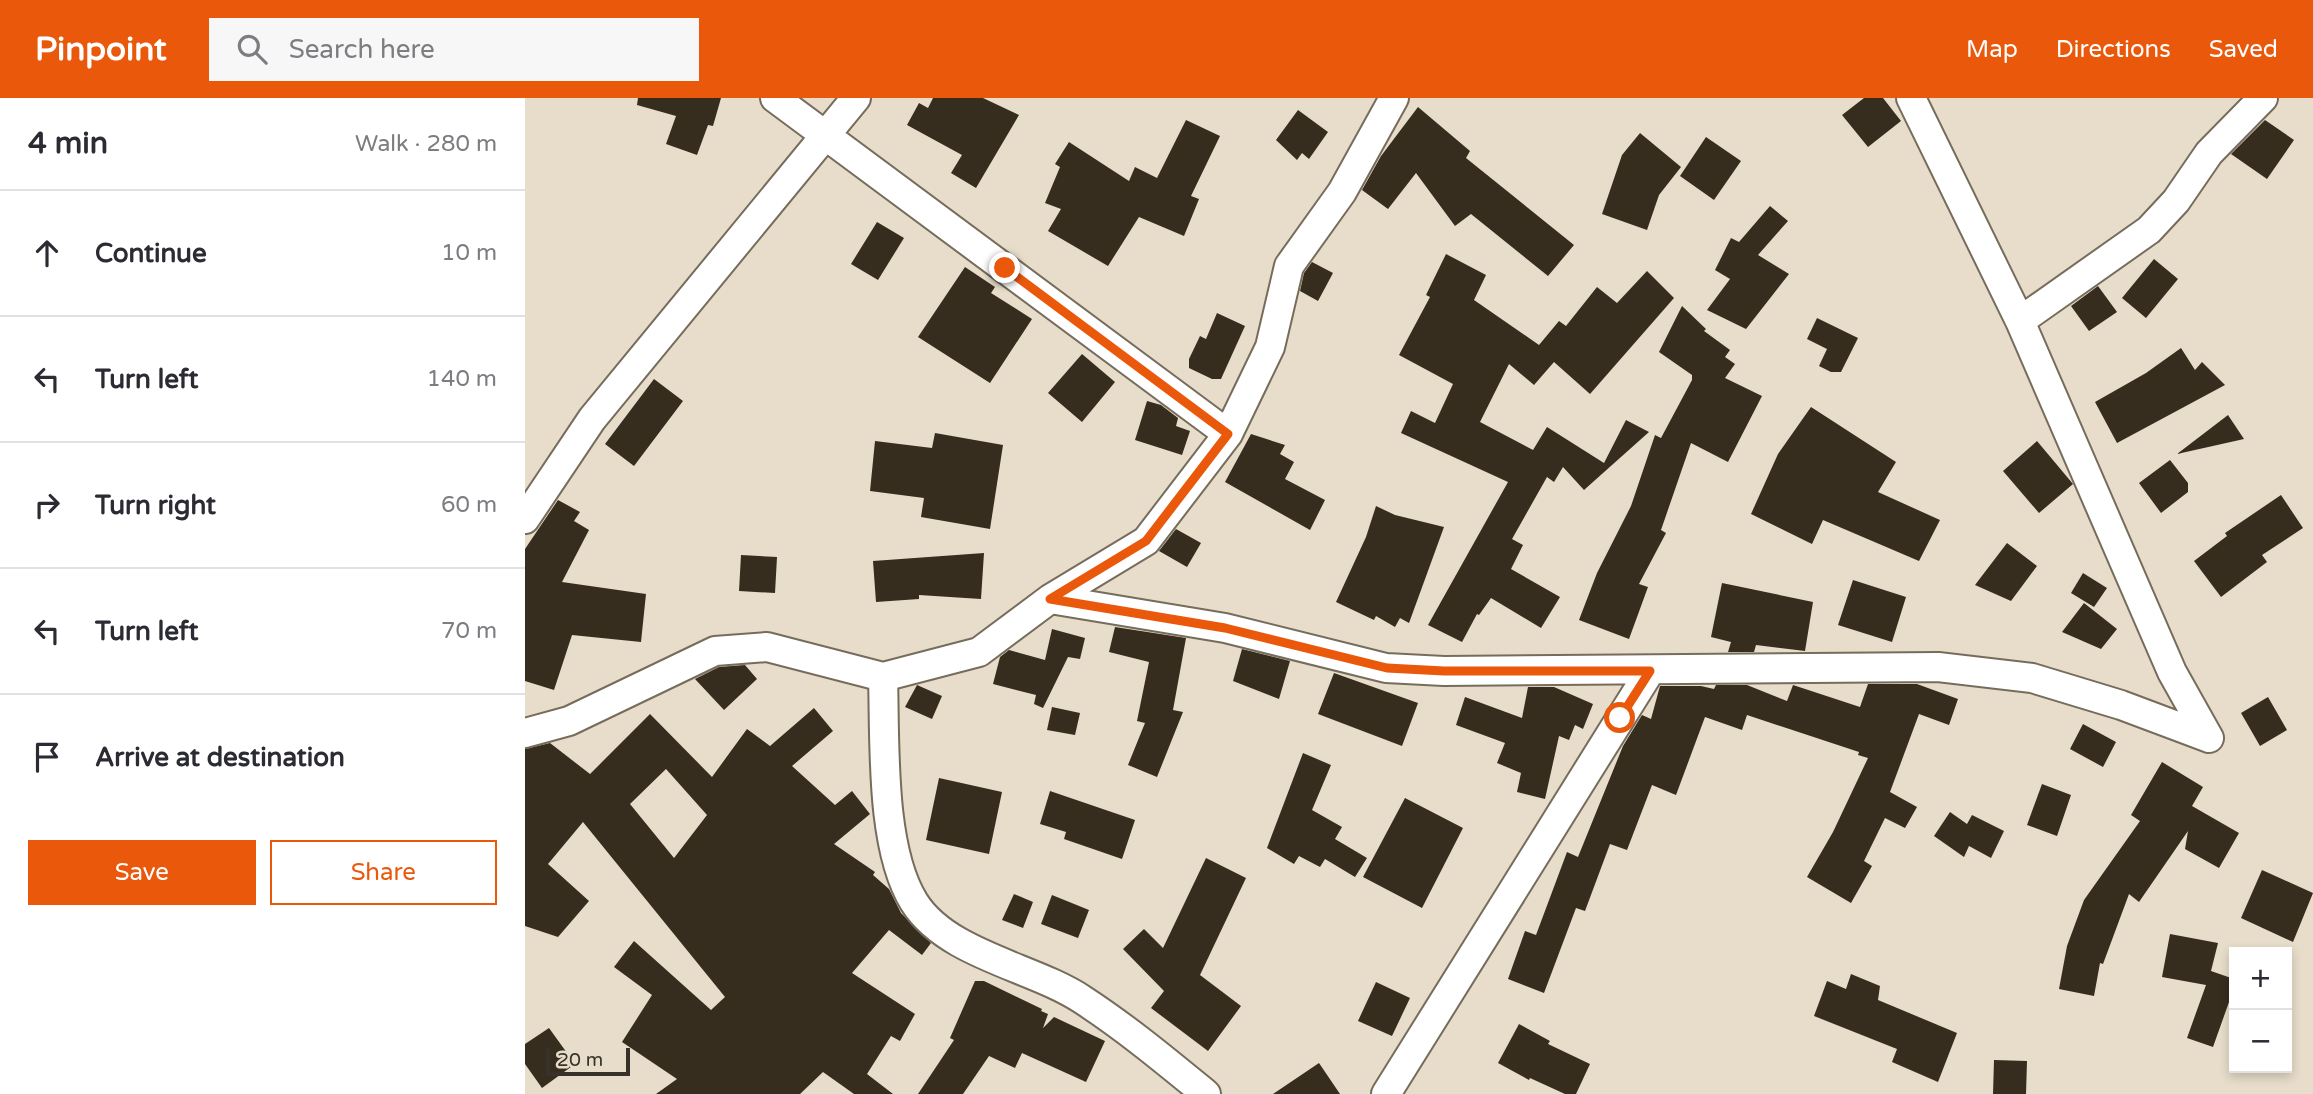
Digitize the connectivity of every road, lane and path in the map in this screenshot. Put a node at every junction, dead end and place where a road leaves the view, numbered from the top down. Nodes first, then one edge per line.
1 (775, 98) edge
2 (856, 98) edge
3 (1394, 98) edge
4 (1911, 98) edge
5 (2263, 98) edge
6 (827, 135) junction
7 (2020, 321) junction
8 (1228, 434) junction
9 (525, 519) edge
10 (1050, 599) junction
11 (1650, 671) junction
12 (883, 677) junction
13 (525, 733) edge
14 (1206, 1094) edge
15 (1386, 1094) edge

1 - 6 street
2 - 6 street
3 - 8 street
4 - 7 street
5 - 7 street
6 - 8 street
6 - 9 street
7 - 11 street
8 - 10 street
10 - 11 street
10 - 12 street
11 - 15 street
12 - 13 street
12 - 14 street

